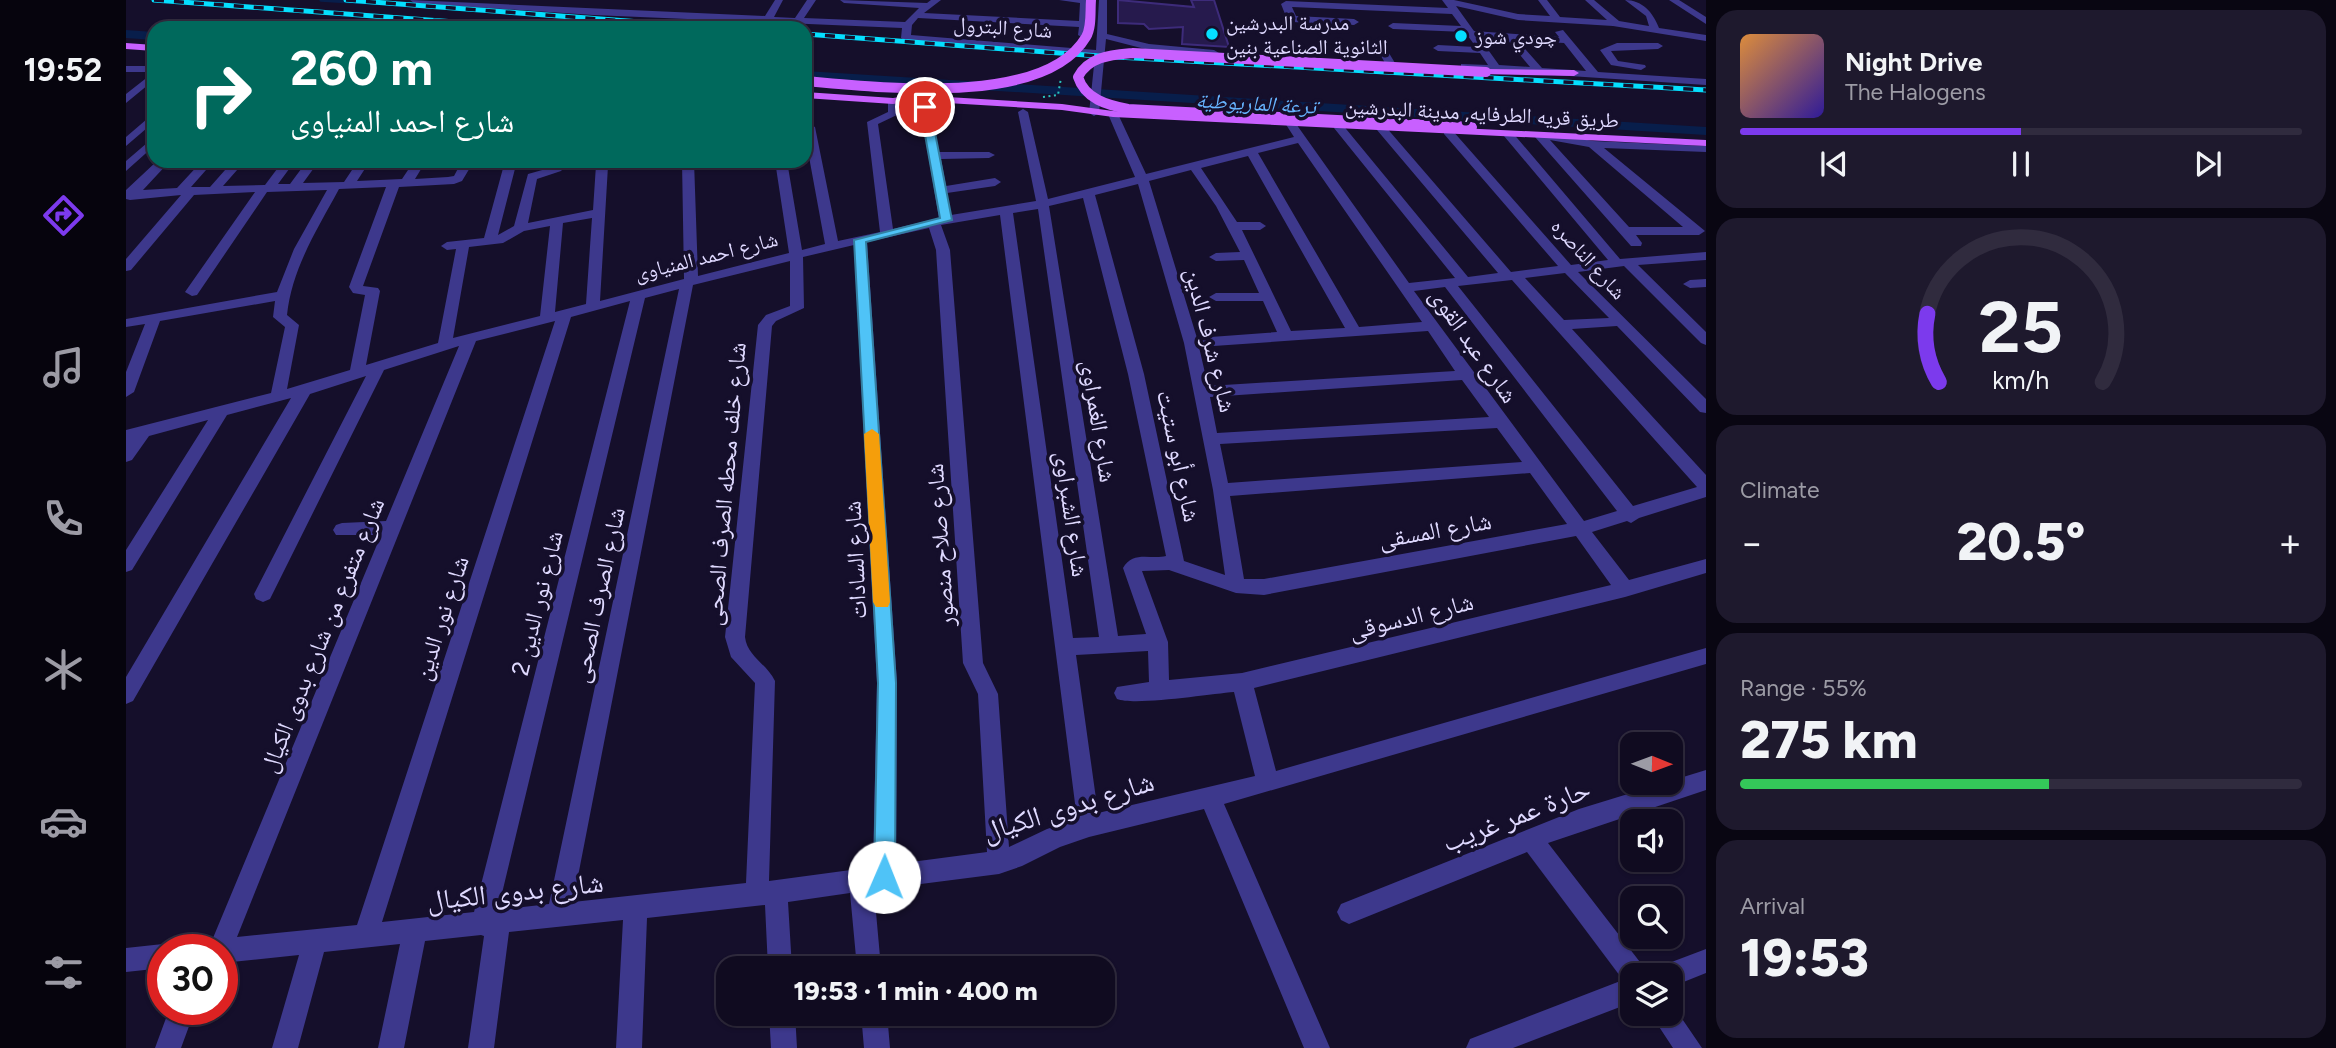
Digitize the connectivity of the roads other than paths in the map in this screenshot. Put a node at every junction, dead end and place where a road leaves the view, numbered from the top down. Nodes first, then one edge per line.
1 (414, 0) edge
2 (553, 0) edge
3 (601, 0) edge
4 (624, 0) edge
5 (779, 0) edge
6 (812, 0) edge
7 (844, 0) edge
8 (864, 0) edge
9 (1063, 0) edge
10 (1087, 0) edge
11 (1103, 0) edge
12 (1384, 0) edge
13 (1446, 0) edge
14 (1542, 0) edge
15 (1589, 0) edge
16 (1629, 0) edge
17 (1673, 0) edge
18 (470, 2) edge
19 (515, 3) edge
20 (933, 3) edge
21 (1488, 5) edge
22 (1397, 8) junction
23 (546, 9) junction
24 (1453, 11) junction
25 (593, 12) junction
26 (616, 13) junction
27 (916, 15) junction
28 (1704, 18) edge
29 (768, 19) junction
30 (798, 20) junction
31 (1555, 21) junction
32 (851, 22) junction
33 (1354, 22) dead end
34 (1084, 23) junction
35 (1617, 24) junction
36 (907, 25) junction
37 (1393, 26) dead end
38 (1655, 29) junction
39 (1468, 32) junction
40 (1104, 36) junction
41 (1509, 36) junction
42 (1706, 38) edge
43 (1566, 40) junction
44 (1378, 42) dead end
45 (126, 46) edge
46 (1658, 46) dead end
47 (147, 48) edge
48 (1438, 48) dead end
49 (1482, 50) junction
50 (1082, 52) junction
51 (1100, 54) junction
52 (1579, 55) junction
53 (1608, 56) junction
54 (1390, 63) junction
55 (126, 69) edge
56 (147, 69) edge
57 (1538, 69) junction
58 (1491, 70) junction
59 (1574, 73) junction
60 (1595, 75) junction
61 (147, 81) edge
62 (812, 81) edge
63 (1675, 81) junction
64 (1706, 82) edge
65 (812, 95) edge
66 (126, 100) edge
67 (892, 101) junction
68 (925, 107) junction
69 (1092, 109) junction
70 (1023, 113) junction
71 (1113, 114) junction
72 (147, 123) edge
73 (1290, 124) junction
74 (1338, 126) junction
75 (1381, 128) junction
76 (1448, 131) junction
77 (1507, 134) junction
78 (1539, 135) junction
79 (1301, 139) junction
80 (126, 143) edge
81 (812, 143) edge
82 (1706, 143) edge
83 (1593, 144) junction
84 (147, 146) edge
85 (1706, 149) edge
86 (1252, 152) junction
87 (989, 155) dead end
88 (934, 156) junction
89 (1618, 165) junction
90 (1640, 165) dead end
91 (126, 167) edge
92 (1194, 167) junction
93 (157, 168) edge
94 (203, 168) edge
95 (233, 168) edge
96 (283, 168) edge
97 (308, 168) edge
98 (358, 168) edge
99 (414, 168) edge
100 (464, 168) edge
101 (509, 168) edge
102 (559, 168) edge
103 (602, 168) edge
104 (688, 168) edge
105 (782, 168) edge
106 (1144, 179) junction
107 (995, 182) dead end
108 (400, 183) junction
109 (342, 185) junction
110 (294, 187) junction
111 (266, 188) junction
112 (215, 190) junction
113 (940, 190) junction
114 (186, 191) junction
115 (1088, 193) junction
116 (128, 196) edge
117 (1042, 204) junction
118 (1006, 210) junction
119 (598, 213) junction
120 (557, 221) junction
121 (940, 222) junction
122 (1233, 226) junction
123 (1260, 226) dead end
124 (520, 228) junction
125 (1625, 231) junction
126 (1700, 231) edge
127 (887, 235) junction
128 (860, 240) junction
129 (490, 241) junction
130 (1636, 243) dead end
131 (463, 244) junction
132 (447, 246) dead end
133 (832, 246) junction
134 (796, 255) junction
135 (1248, 256) junction
136 (1706, 256) edge
137 (1216, 257) dead end
138 (1622, 263) junction
139 (126, 267) edge
140 (1568, 269) junction
141 (1512, 276) junction
142 (689, 282) junction
143 (1456, 282) junction
144 (1706, 283) edge
145 (1690, 284) dead end
146 (1405, 288) junction
147 (192, 292) dead end
148 (283, 295) junction
149 (639, 295) junction
150 (1216, 297) dead end
151 (1267, 297) junction
152 (593, 306) junction
153 (556, 316) junction
154 (154, 318) junction
155 (1618, 322) junction
156 (126, 323) edge
157 (1560, 325) junction
158 (1432, 326) junction
159 (1355, 332) junction
160 (1286, 336) junction
161 (1704, 337) edge
162 (470, 338) junction
163 (1191, 343) junction
164 (445, 345) junction
165 (379, 365) junction
166 (356, 373) junction
167 (1466, 375) junction
168 (304, 390) junction
169 (126, 392) edge
170 (1202, 392) junction
171 (278, 397) junction
172 (1702, 401) edge
173 (222, 412) junction
174 (1501, 422) junction
175 (134, 434) edge
176 (1212, 439) junction
177 (126, 456) edge
178 (1533, 467) junction
179 (1706, 486) edge
180 (1222, 490) junction
181 (1706, 491) edge
182 (1631, 516) junction
183 (392, 528) junction
184 (1579, 529) junction
185 (342, 530) dead end
186 (1172, 564) junction
187 (126, 565) edge
188 (1706, 566) edge
189 (1236, 586) junction
190 (1626, 589) junction
191 (263, 594) dead end
192 (1157, 642) junction
193 (1110, 645) junction
194 (1065, 647) junction
195 (1706, 656) edge
196 (1242, 682) junction
197 (1159, 691) junction
198 (1124, 693) dead end
199 (126, 695) edge
200 (1706, 780) edge
201 (1268, 783) junction
202 (1210, 797) junction
203 (1089, 826) junction
204 (1531, 839) junction
205 (999, 862) junction
206 (872, 879) junction
207 (766, 893) junction
208 (636, 907) junction
209 (1349, 912) dead end
210 (558, 916) junction
211 (490, 923) junction
212 (415, 932) junction
213 (228, 934) edge
214 (365, 937) junction
215 (315, 942) junction
216 (238, 949) edge
217 (778, 956) edge
218 (869, 956) edge
219 (147, 958) edge
220 (126, 960) edge
221 (1706, 961) edge
222 (1625, 963) edge
223 (1683, 970) edge
224 (1620, 994) edge
225 (176, 1025) edge
226 (783, 1026) edge
227 (875, 1026) edge
228 (1673, 1026) edge
229 (168, 1048) edge
230 (285, 1048) edge
231 (391, 1048) edge
232 (481, 1048) edge
233 (629, 1048) edge
234 (784, 1048) edge
235 (877, 1048) edge
236 (1317, 1048) edge
237 (1479, 1048) edge
238 (1689, 1048) edge

1 - 18 street
2 - 23 street
3 - 25 street
4 - 26 street
5 - 29 street
6 - 30 street
7 - 8 street
8 - 20 street
8 - 32 street
9 - 10 street
10 - 34 street
10 - 62 main road, bridge
11 - 40 street
12 - 22 street
13 - 21 street
13 - 24 street
14 - 31 street
15 - 35 street
16 - 38 street
17 - 28 street
18 - 19 street
19 - 23 street
20 - 27 street
21 - 31 street
22 - 24 street
22 - 33 street
23 - 25 street
24 - 39 street
25 - 26 street
26 - 29 street
27 - 34 street
27 - 36 street
29 - 30 street
30 - 32 street
31 - 35 street
31 - 43 street
32 - 36 street
34 - 50 street
35 - 38 street
36 - 50 street, شارع البترول
37 - 39 street
38 - 42 street
39 - 41 street
39 - 49 street
40 - 51 street
40 - 54 street
41 - 43 street
41 - 57 street
43 - 52 street
44 - 54 street
45 - 47 main road
46 - 53 street
48 - 49 street
49 - 58 street
50 - 51 street, شارع البترول
51 - 69 street
52 - 53 street
52 - 60 street
53 - 63 street
54 - 58 street
55 - 56 street
57 - 58 street
57 - 59 street
58 - 59 main road
58 - 78 main road, bridge
59 - 60 street
60 - 63 street
61 - 66 street
63 - 64 street
65 - 67 main road, طريق قريه الطرفايه, مدينة البدرشين
67 - 68 main road, طريق قريه الطرفايه, مدينة البدرشين
67 - 69 main road, طريق قريه الطرفايه, مدينة البدرشين
67 - 127 street
68 - 70 main road, طريق قريه الطرفايه, مدينة البدرشين
68 - 88 street, شارع صلاح منصور
69 - 70 main road, طريق قريه الطرفايه, مدينة البدرشين
69 - 71 main road, طريق قريه الطرفايه, مدينة البدرشين
70 - 117 street, شارع الغمراوى
71 - 73 main road, طريق قريه الطرفايه, مدينة البدرشين
71 - 106 street, شارع شرف الدين
72 - 80 street
73 - 74 main road, طريق قريه الطرفايه, مدينة البدرشين
73 - 79 street, شارع عبد القوى
74 - 75 main road, طريق قريه الطرفايه, مدينة البدرشين
74 - 143 street
75 - 76 main road, طريق قريه الطرفايه, مدينة البدرشين
75 - 141 street
76 - 77 main road, طريق قريه الطرفايه, مدينة البدرشين
76 - 140 street, شارع الناصره
77 - 78 main road, طريق قريه الطرفايه, مدينة البدرشين
77 - 138 street
78 - 82 main road, طريق قريه الطرفايه, مدينة البدرشين
78 - 83 street
78 - 125 street
79 - 86 street, شارع احمد المنياوى
79 - 146 street, شارع عبد القوى
81 - 133 street
83 - 85 street
83 - 89 street
84 - 91 street
86 - 92 street, شارع احمد المنياوى
86 - 159 street
87 - 88 street
88 - 113 street, شارع صلاح منصور
89 - 90 street
89 - 126 street
92 - 106 street, شارع احمد المنياوى
92 - 122 street
93 - 116 street
94 - 114 street
95 - 112 street
96 - 111 street
97 - 110 street
98 - 109 street
99 - 108 street
100 - 108 street
101 - 129 street
102 - 124 street
103 - 119 street
104 - 142 street, شارع الصرف الصحى
105 - 134 street
106 - 115 street, شارع احمد المنياوى
106 - 163 street, شارع شرف الدين
107 - 113 street
108 - 109 street
108 - 166 street
109 - 110 street
109 - 148 street
110 - 111 street
111 - 112 street
111 - 147 street
112 - 114 street
113 - 121 street, شارع صلاح منصور
114 - 116 street
114 - 139 street
115 - 117 street, شارع احمد المنياوى
115 - 186 street, شارع أبو ستيت
117 - 118 street, شارع احمد المنياوى
117 - 193 street, شارع الغمراوى
118 - 121 street, شارع احمد المنياوى
118 - 194 street, شارع الشبراوى
119 - 120 street
119 - 152 street
120 - 124 street
120 - 153 street, شارع نور الدين
121 - 127 street, شارع احمد المنياوى
121 - 205 street, شارع صلاح منصور
122 - 123 street
122 - 135 street
124 - 129 street
125 - 126 street
125 - 130 street
127 - 128 street, شارع احمد المنياوى
128 - 133 street, شارع احمد المنياوى
128 - 206 street, شارع السادات
129 - 131 street
131 - 132 street
131 - 164 street
133 - 134 street, شارع احمد المنياوى
134 - 142 street, شارع احمد المنياوى
134 - 207 street, شارع خلف محطه الصرف الصحى
135 - 137 street
135 - 151 street
136 - 138 street
138 - 140 street
138 - 161 street
140 - 141 street
140 - 155 street, شارع الناصره
141 - 143 street
141 - 157 street
142 - 149 street, شارع احمد المنياوى
142 - 210 street, شارع الصرف الصحى
143 - 146 street
143 - 182 street
144 - 145 street
146 - 158 street, شارع عبد القوى
148 - 154 street
148 - 171 street
149 - 152 street, شارع احمد المنياوى
149 - 211 street, شارع نور الدين 2
150 - 151 street
151 - 160 street
152 - 153 street, شارع احمد المنياوى
153 - 162 street, شارع احمد المنياوى
153 - 214 street, شارع نور الدين
154 - 156 street
154 - 169 street
155 - 157 street
155 - 172 street, شارع الناصره
157 - 179 street
158 - 159 street
158 - 167 street, شارع عبد القوى
159 - 160 street
160 - 163 street
162 - 164 street, شارع احمد المنياوى
162 - 183 street, شارع متفرع من شارع بدوى الكيال
163 - 170 street, شارع شرف الدين
164 - 165 street, شارع احمد المنياوى
165 - 166 street, شارع احمد المنياوى
165 - 191 street
166 - 168 street, شارع احمد المنياوى
167 - 170 street
167 - 174 street, شارع عبد القوى
168 - 171 street, شارع احمد المنياوى
168 - 199 street
170 - 176 street, شارع شرف الدين
171 - 173 street, شارع احمد المنياوى
173 - 175 street, شارع احمد المنياوى
173 - 187 street
174 - 176 street
174 - 178 street, شارع عبد القوى
175 - 177 street
176 - 180 street, شارع شرف الدين
178 - 180 street
178 - 184 street, شارع عبد القوى
180 - 189 street, شارع شرف الدين
181 - 182 street, شارع المسقى
182 - 184 street, شارع المسقى
183 - 185 street
183 - 213 street, شارع متفرع من شارع بدوى الكيال
184 - 189 street, شارع المسقى
184 - 190 street, شارع عبد القوى
186 - 189 street, شارع المسقى
186 - 192 street
188 - 190 street, شارع الدسوقى
190 - 196 street, شارع الدسوقى
192 - 193 street
192 - 197 street
193 - 194 street
194 - 203 street, شارع الشبراوى
195 - 201 street, شارع بدوى الكيال
196 - 197 street, شارع الدسوقى
196 - 201 street
197 - 198 street, شارع الدسوقى
200 - 204 street, حارة عمر غريب
201 - 202 street, شارع بدوى الكيال
202 - 203 street, شارع بدوى الكيال
202 - 236 street
203 - 205 street, شارع بدوى الكيال
204 - 209 street, حارة عمر غريب
204 - 222 street
205 - 206 street, شارع بدوى الكيال
206 - 207 street, شارع بدوى الكيال
206 - 218 street, شارع السادات
207 - 208 street, شارع بدوى الكيال
207 - 217 street
208 - 210 street, شارع بدوى الكيال
208 - 233 street
210 - 211 street, شارع بدوى الكيال
211 - 212 street, شارع بدوى الكيال
211 - 232 street, شارع نور الدين 2
212 - 214 street, شارع بدوى الكيال
212 - 231 street
214 - 215 street, شارع بدوى الكيال
215 - 216 street, شارع بدوى الكيال
215 - 230 street
219 - 220 street
221 - 223 street
224 - 237 street
225 - 229 street
226 - 234 street
227 - 235 street
228 - 238 street

